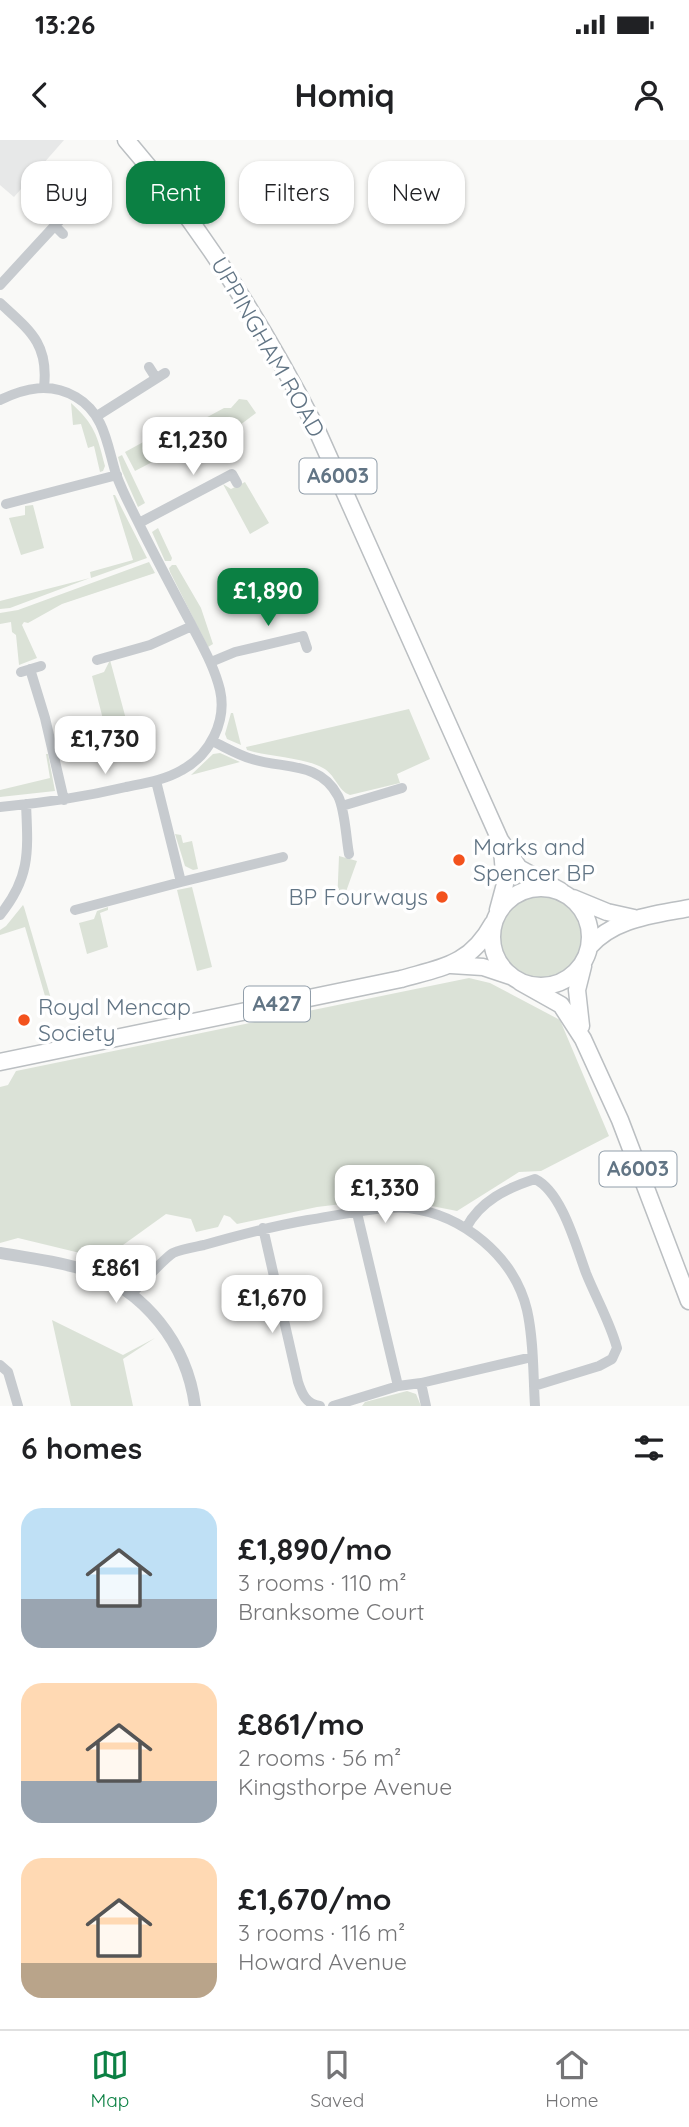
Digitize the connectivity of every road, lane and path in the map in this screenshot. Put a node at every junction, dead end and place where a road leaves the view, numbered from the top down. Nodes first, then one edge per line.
1 (126, 140) edge
2 (63, 234) dead end
3 (0, 285) edge
4 (0, 303) edge
5 (149, 367) dead end
6 (44, 387) junction
7 (0, 400) edge
8 (97, 416) junction
9 (117, 475) junction
10 (237, 483) dead end
11 (6, 504) dead end
12 (139, 523) junction
13 (192, 626) junction
14 (307, 648) dead end
15 (97, 660) dead end
16 (211, 662) junction
17 (30, 669) dead end
18 (212, 741) junction
19 (156, 781) junction
20 (402, 788) dead end
21 (64, 800) junction
22 (26, 804) junction
23 (342, 806) junction
24 (0, 807) edge
25 (500, 840) junction
26 (349, 854) dead end
27 (283, 857) dead end
28 (181, 881) junction
29 (565, 894) junction
30 (689, 908) edge
31 (75, 910) dead end
32 (0, 915) edge
33 (637, 919) junction
34 (494, 920) junction
35 (588, 952) junction
36 (451, 965) junction
37 (515, 979) junction
38 (583, 1038) junction
39 (0, 1062) edge
40 (357, 1213) junction
41 (263, 1228) junction
42 (466, 1228) junction
43 (0, 1253) edge
44 (131, 1294) junction
45 (689, 1301) edge
46 (532, 1357) junction
47 (0, 1365) edge
48 (421, 1383) junction
49 (398, 1386) junction
50 (534, 1386) junction
51 (355, 1403) edge
52 (18, 1406) edge
53 (195, 1406) edge
54 (320, 1406) edge
55 (334, 1406) edge
56 (426, 1406) edge
57 (535, 1406) edge

1 - 25 highway, UPPINGHAM ROAD / A6003
2 - 3 street
4 - 6 street
5 - 8 street
6 - 7 street
6 - 8 street
8 - 9 street
9 - 11 street
9 - 12 street
10 - 12 street
12 - 13 street
13 - 15 street
13 - 16 street
14 - 16 street
16 - 18 street
17 - 21 street
18 - 19 street
18 - 23 street
19 - 21 street
19 - 28 street
20 - 23 street
21 - 22 street
22 - 24 street
22 - 32 street
23 - 26 street
25 - 29 highway, UPPINGHAM ROAD / A6003
25 - 34 highway, UPPINGHAM ROAD / A6003
27 - 28 street
28 - 31 street
29 - 33 highway
29 - 34 highway
29 - 35 highway
30 - 33 highway
33 - 35 highway
34 - 36 highway, A427
34 - 37 highway
35 - 37 highway
35 - 38 highway, A6003
36 - 37 highway, A427
36 - 39 highway, A427
37 - 38 highway, A6003
38 - 45 highway, A6003
40 - 41 street
40 - 42 street
40 - 49 street
41 - 44 street
41 - 54 street
42 - 46 street
42 - 50 street
43 - 44 street
44 - 53 street
46 - 48 street
46 - 50 street
47 - 52 street
48 - 49 street
48 - 56 street
49 - 51 street
50 - 57 street
51 - 55 street

